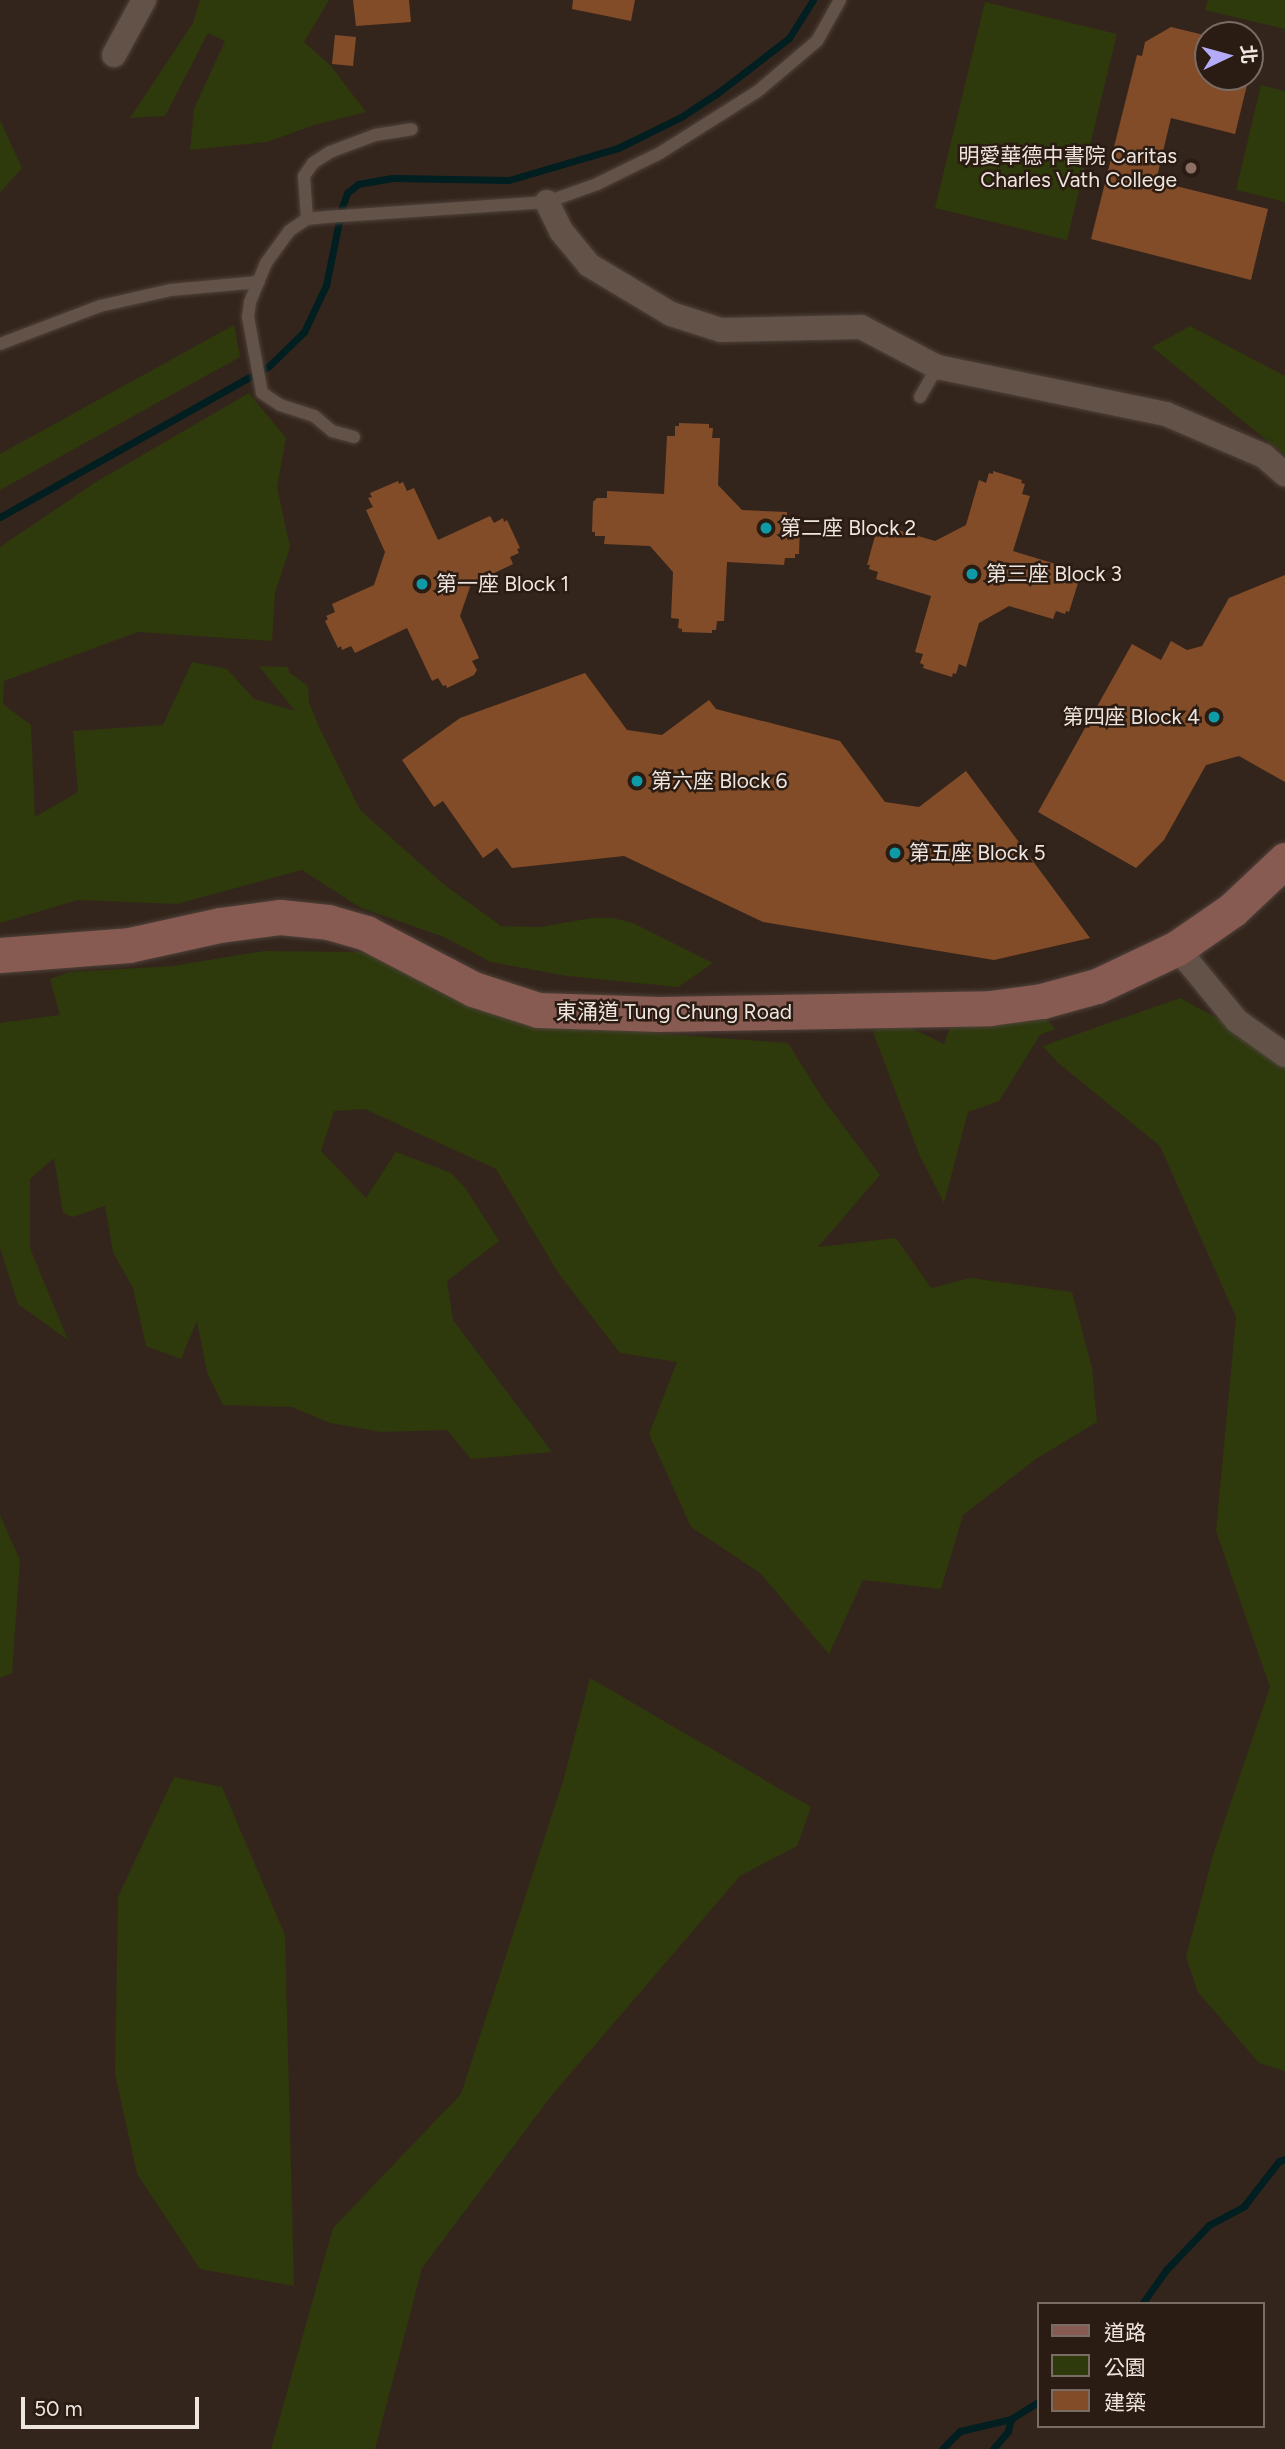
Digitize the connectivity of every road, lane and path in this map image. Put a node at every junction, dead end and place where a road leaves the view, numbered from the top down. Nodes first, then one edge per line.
1 (144, 0) edge
2 (841, 0) edge
3 (114, 55) dead end
4 (412, 129) dead end
5 (547, 202) junction
6 (307, 219) junction
7 (259, 282) junction
8 (0, 344) edge
9 (937, 368) junction
10 (920, 397) dead end
11 (354, 437) dead end
12 (1285, 474) edge
13 (1285, 860) edge
14 (1177, 948) junction
15 (0, 955) edge
16 (1285, 1055) edge

1 - 3 street
2 - 5 lane
4 - 6 lane
5 - 6 lane
5 - 9 street
6 - 7 lane
7 - 8 lane
7 - 11 lane
9 - 10 lane
9 - 12 street
13 - 14 main road, 東涌道 Tung Chung Road
14 - 15 main road, 東涌道 Tung Chung Road
14 - 16 street

